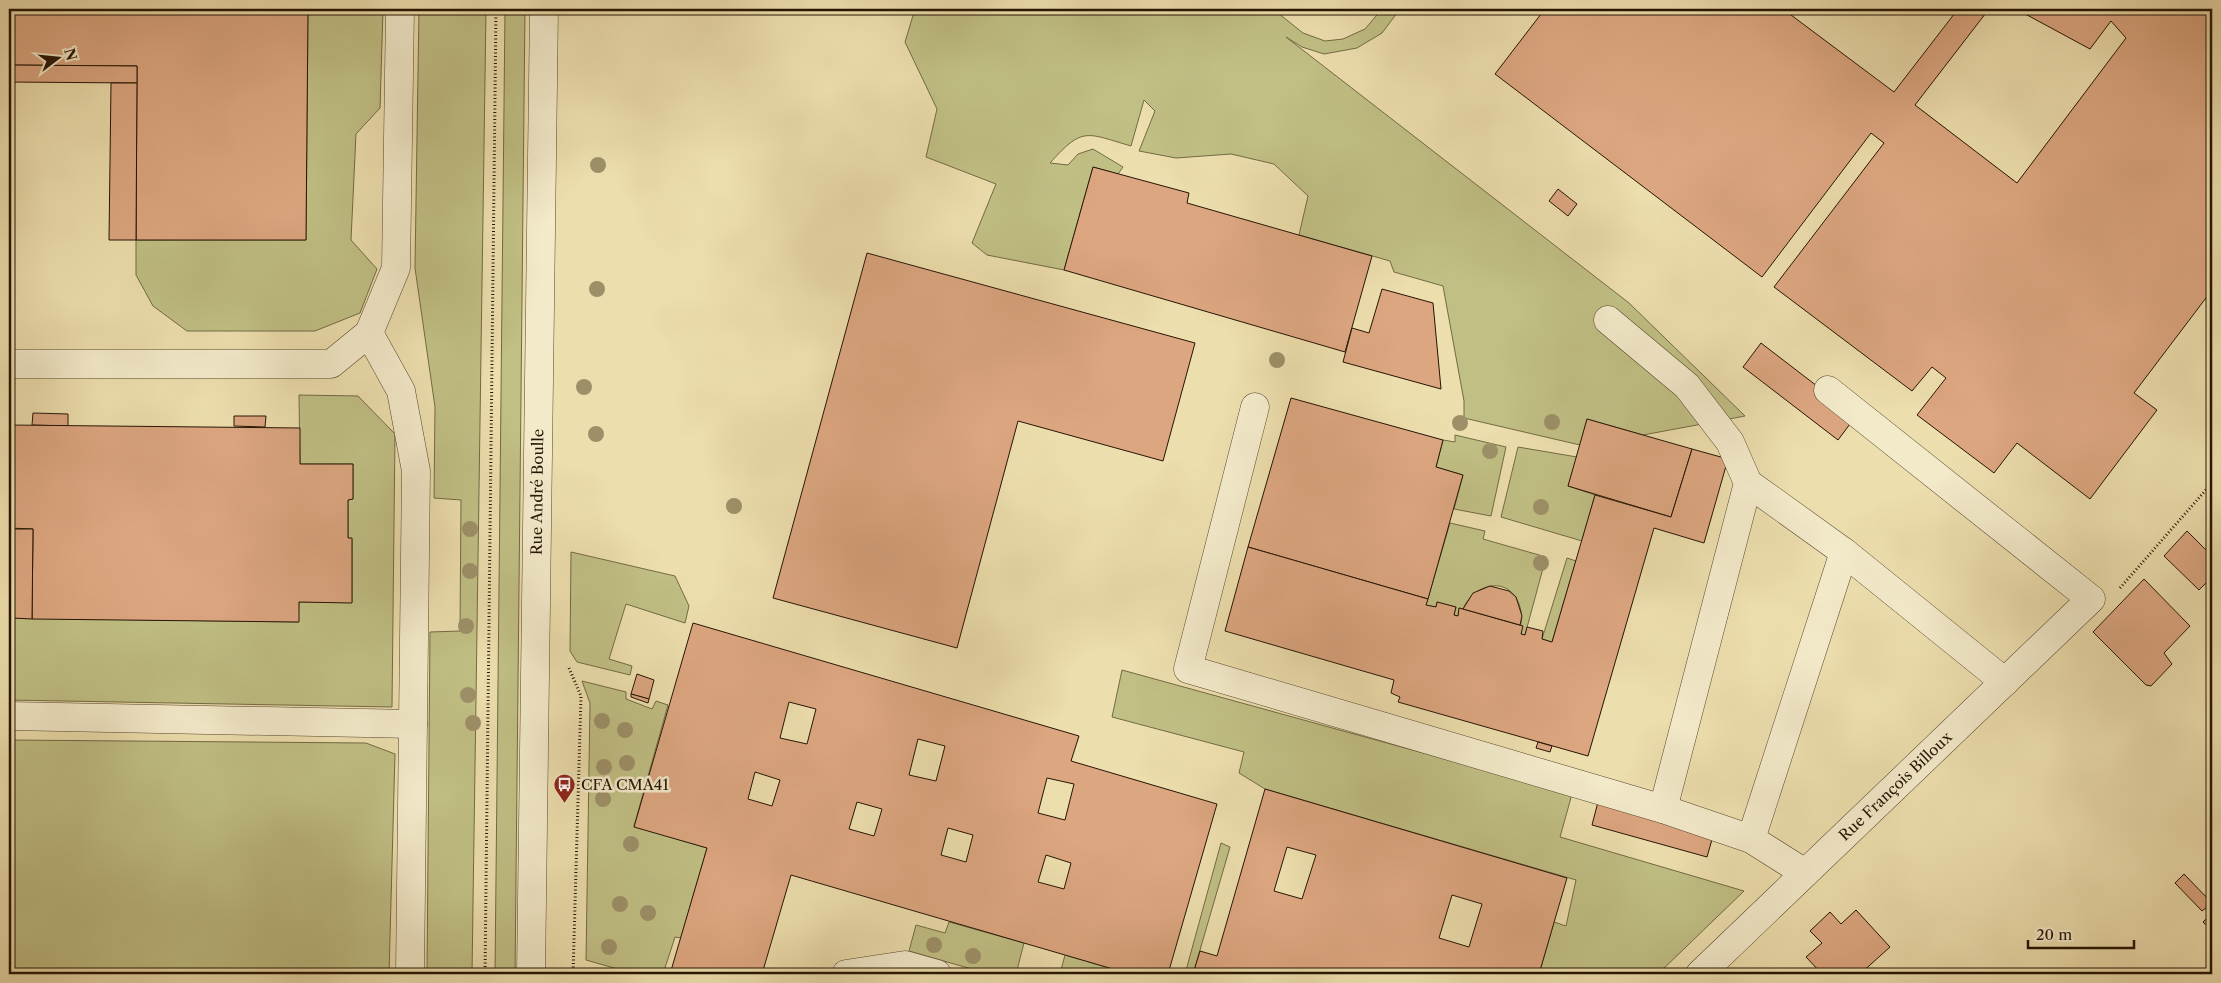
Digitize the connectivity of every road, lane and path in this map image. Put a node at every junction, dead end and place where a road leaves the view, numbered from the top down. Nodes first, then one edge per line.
1 (400, 9) edge
2 (496, 9) edge
3 (544, 9) edge
4 (1608, 320) dead end
5 (369, 333) junction
6 (9, 364) edge
7 (1828, 390) dead end
8 (1255, 407) dead end
9 (1748, 483) junction
10 (1844, 552) junction
11 (2004, 682) junction
12 (9, 716) edge
13 (413, 724) junction
14 (1663, 809) junction
15 (1751, 839) junction
16 (1805, 873) junction
17 (410, 974) edge
18 (485, 974) edge
19 (531, 974) edge
20 (846, 974) edge
21 (937, 974) edge
22 (1700, 974) edge

1 - 5 street
2 - 18 path
3 - 19 street, Rue André Boulle
4 - 9 street
5 - 6 street
5 - 13 street
7 - 11 street, Rue François Billoux
8 - 14 street
9 - 10 street
9 - 14 street
10 - 11 street
10 - 15 street
11 - 16 street, Rue François Billoux
12 - 13 street
13 - 17 street
14 - 15 street
15 - 16 street
16 - 22 street, Rue François Billoux
20 - 21 street

